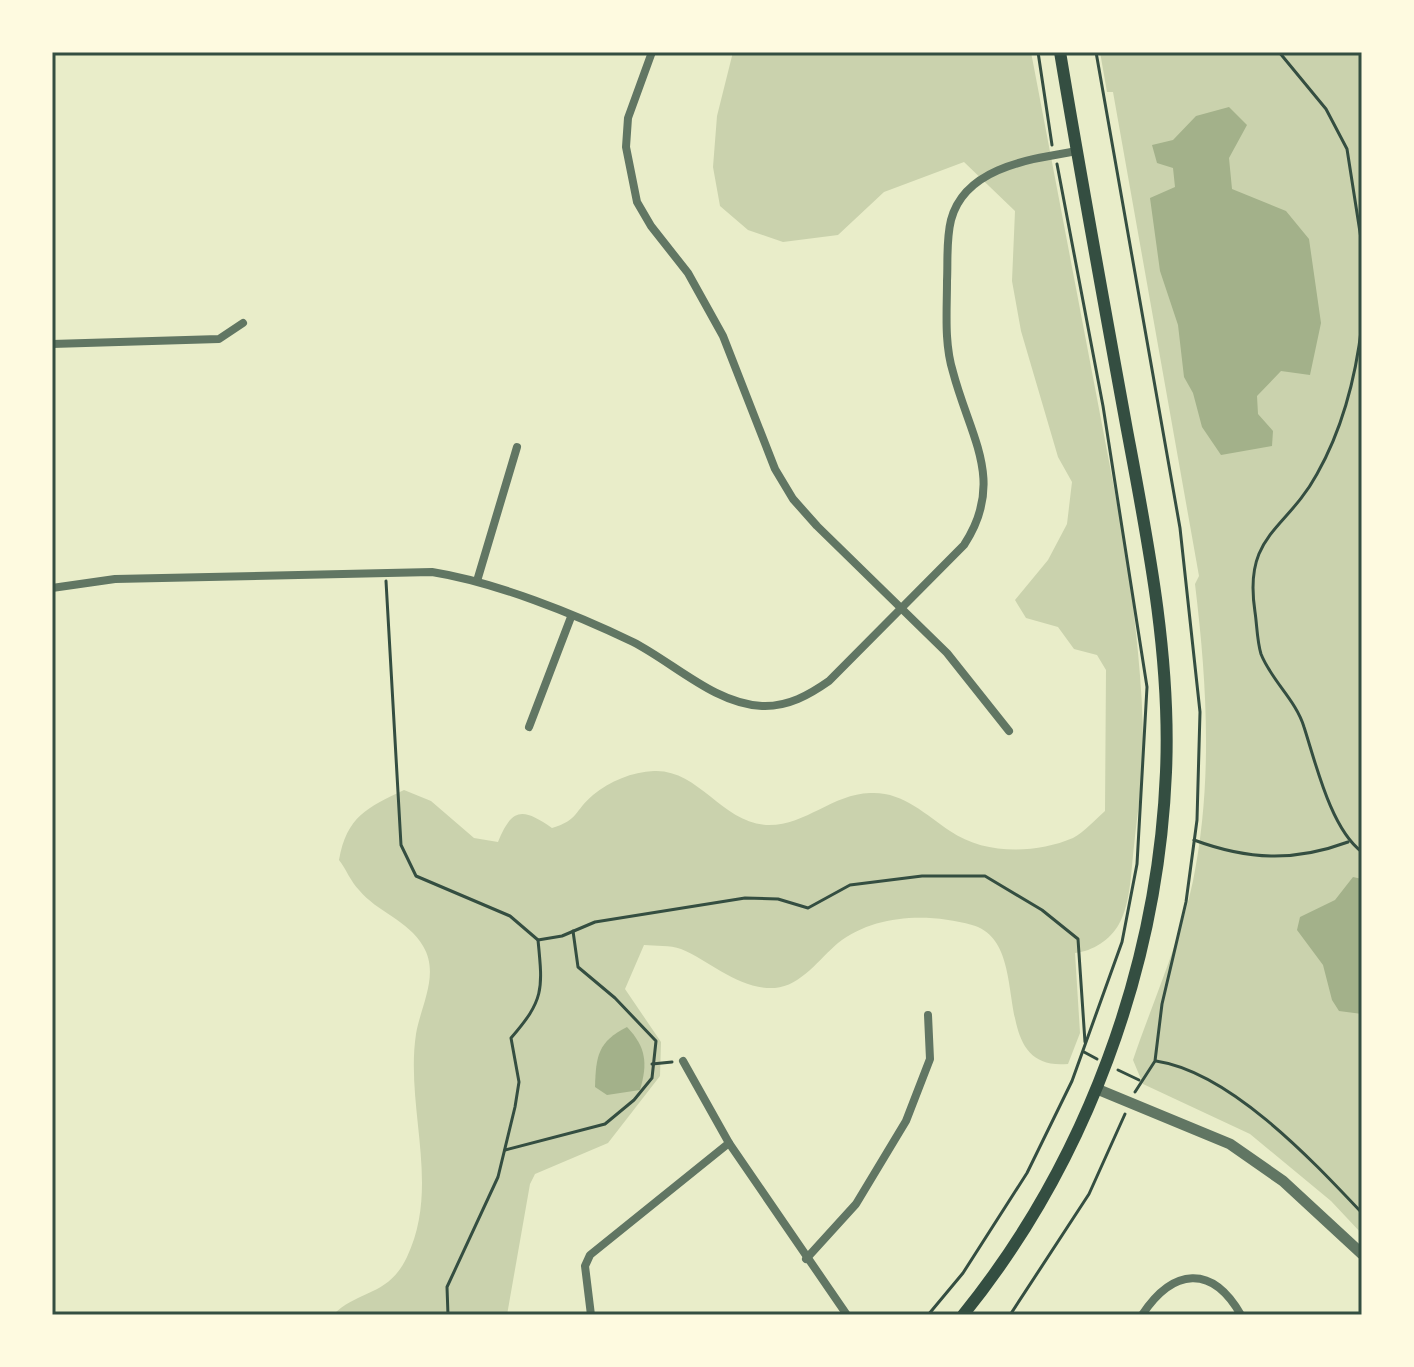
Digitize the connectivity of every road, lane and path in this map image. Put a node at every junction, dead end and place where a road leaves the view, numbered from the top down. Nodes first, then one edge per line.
1 (652, 52) edge
2 (1038, 52) edge
3 (1060, 52) edge
4 (1279, 52) edge
5 (1077, 151) junction
6 (1053, 155) junction
7 (1362, 245) edge
8 (243, 323) dead end
9 (1362, 324) edge
10 (52, 344) edge
11 (517, 447) dead end
12 (386, 572) junction
13 (477, 581) junction
14 (52, 588) edge
15 (901, 608) junction
16 (571, 617) junction
17 (529, 727) dead end
18 (1009, 731) dead end
19 (1194, 840) dead end
20 (1348, 842) junction
21 (1362, 852) edge
22 (573, 931) junction
23 (538, 940) junction
24 (928, 1015) dead end
25 (1085, 1043) junction
26 (683, 1061) joint
27 (652, 1064) junction
28 (1139, 1080) dead end
29 (1097, 1089) junction
30 (1124, 1118) dead end
31 (729, 1143) junction
32 (505, 1150) junction
33 (1362, 1205) edge
34 (1356, 1207) junction
35 (1362, 1213) edge
36 (1362, 1254) edge
37 (806, 1259) junction
38 (448, 1315) edge
39 (591, 1315) edge
40 (847, 1315) edge
41 (928, 1315) edge
42 (963, 1315) edge
43 (1010, 1315) edge
44 (1142, 1315) edge
45 (1241, 1315) edge

1 - 15 street
2 - 6 path
3 - 5 main road
4 - 7 path
5 - 6 street
5 - 29 main road
6 - 15 street
6 - 25 path
8 - 10 street
9 - 20 path
11 - 13 street
12 - 13 street
12 - 14 street
12 - 23 path
13 - 16 street
15 - 16 street
15 - 18 street
16 - 17 street
19 - 20 path
20 - 21 path
22 - 23 path
22 - 25 path
22 - 27 path
23 - 32 path
24 - 37 street
25 - 41 path
26 - 27 path
26 - 31 street
27 - 32 path
28 - 34 path
29 - 36 street
29 - 42 main road
30 - 43 path
31 - 37 street
31 - 39 street
32 - 38 path
33 - 34 path
34 - 35 path
37 - 40 street
44 - 45 street

